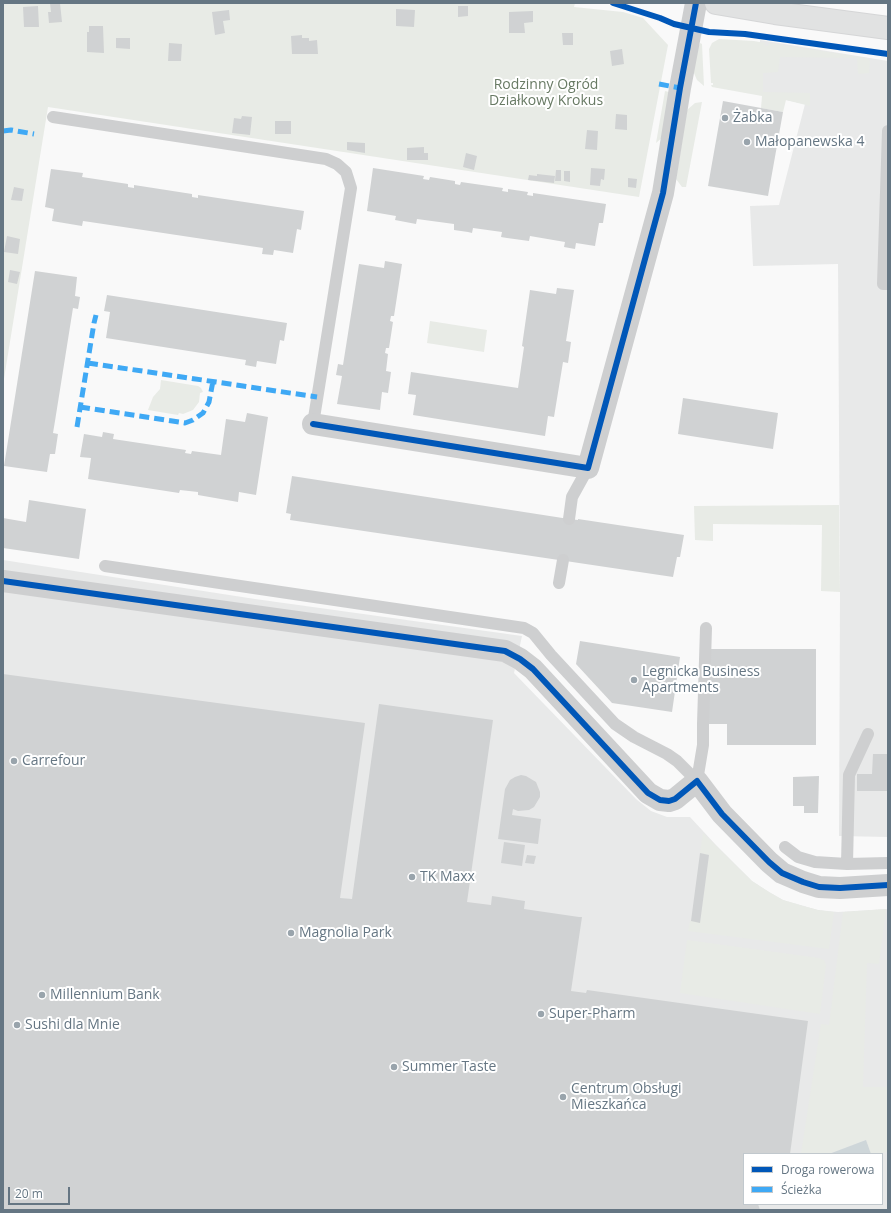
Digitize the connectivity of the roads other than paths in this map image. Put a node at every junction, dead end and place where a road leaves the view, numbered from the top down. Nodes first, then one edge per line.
1 (696, 3) edge
2 (716, 3) edge
3 (888, 28) edge
4 (53, 117) dead end
5 (888, 131) edge
6 (888, 284) edge
7 (313, 424) joint
8 (588, 468) junction
9 (569, 519) dead end
10 (563, 560) dead end
11 (105, 566) dead end
12 (3, 581) edge
13 (559, 583) dead end
14 (706, 628) dead end
15 (868, 734) dead end
16 (697, 781) junction
17 (785, 847) dead end
18 (888, 863) edge
19 (847, 864) junction
20 (888, 885) edge

1 - 8 street
2 - 3 street
4 - 7 lane
5 - 6 lane
7 - 8 street
8 - 9 lane
10 - 13 lane
11 - 16 lane
12 - 16 street
14 - 16 lane
15 - 19 lane
16 - 20 street
17 - 19 lane
18 - 19 lane

